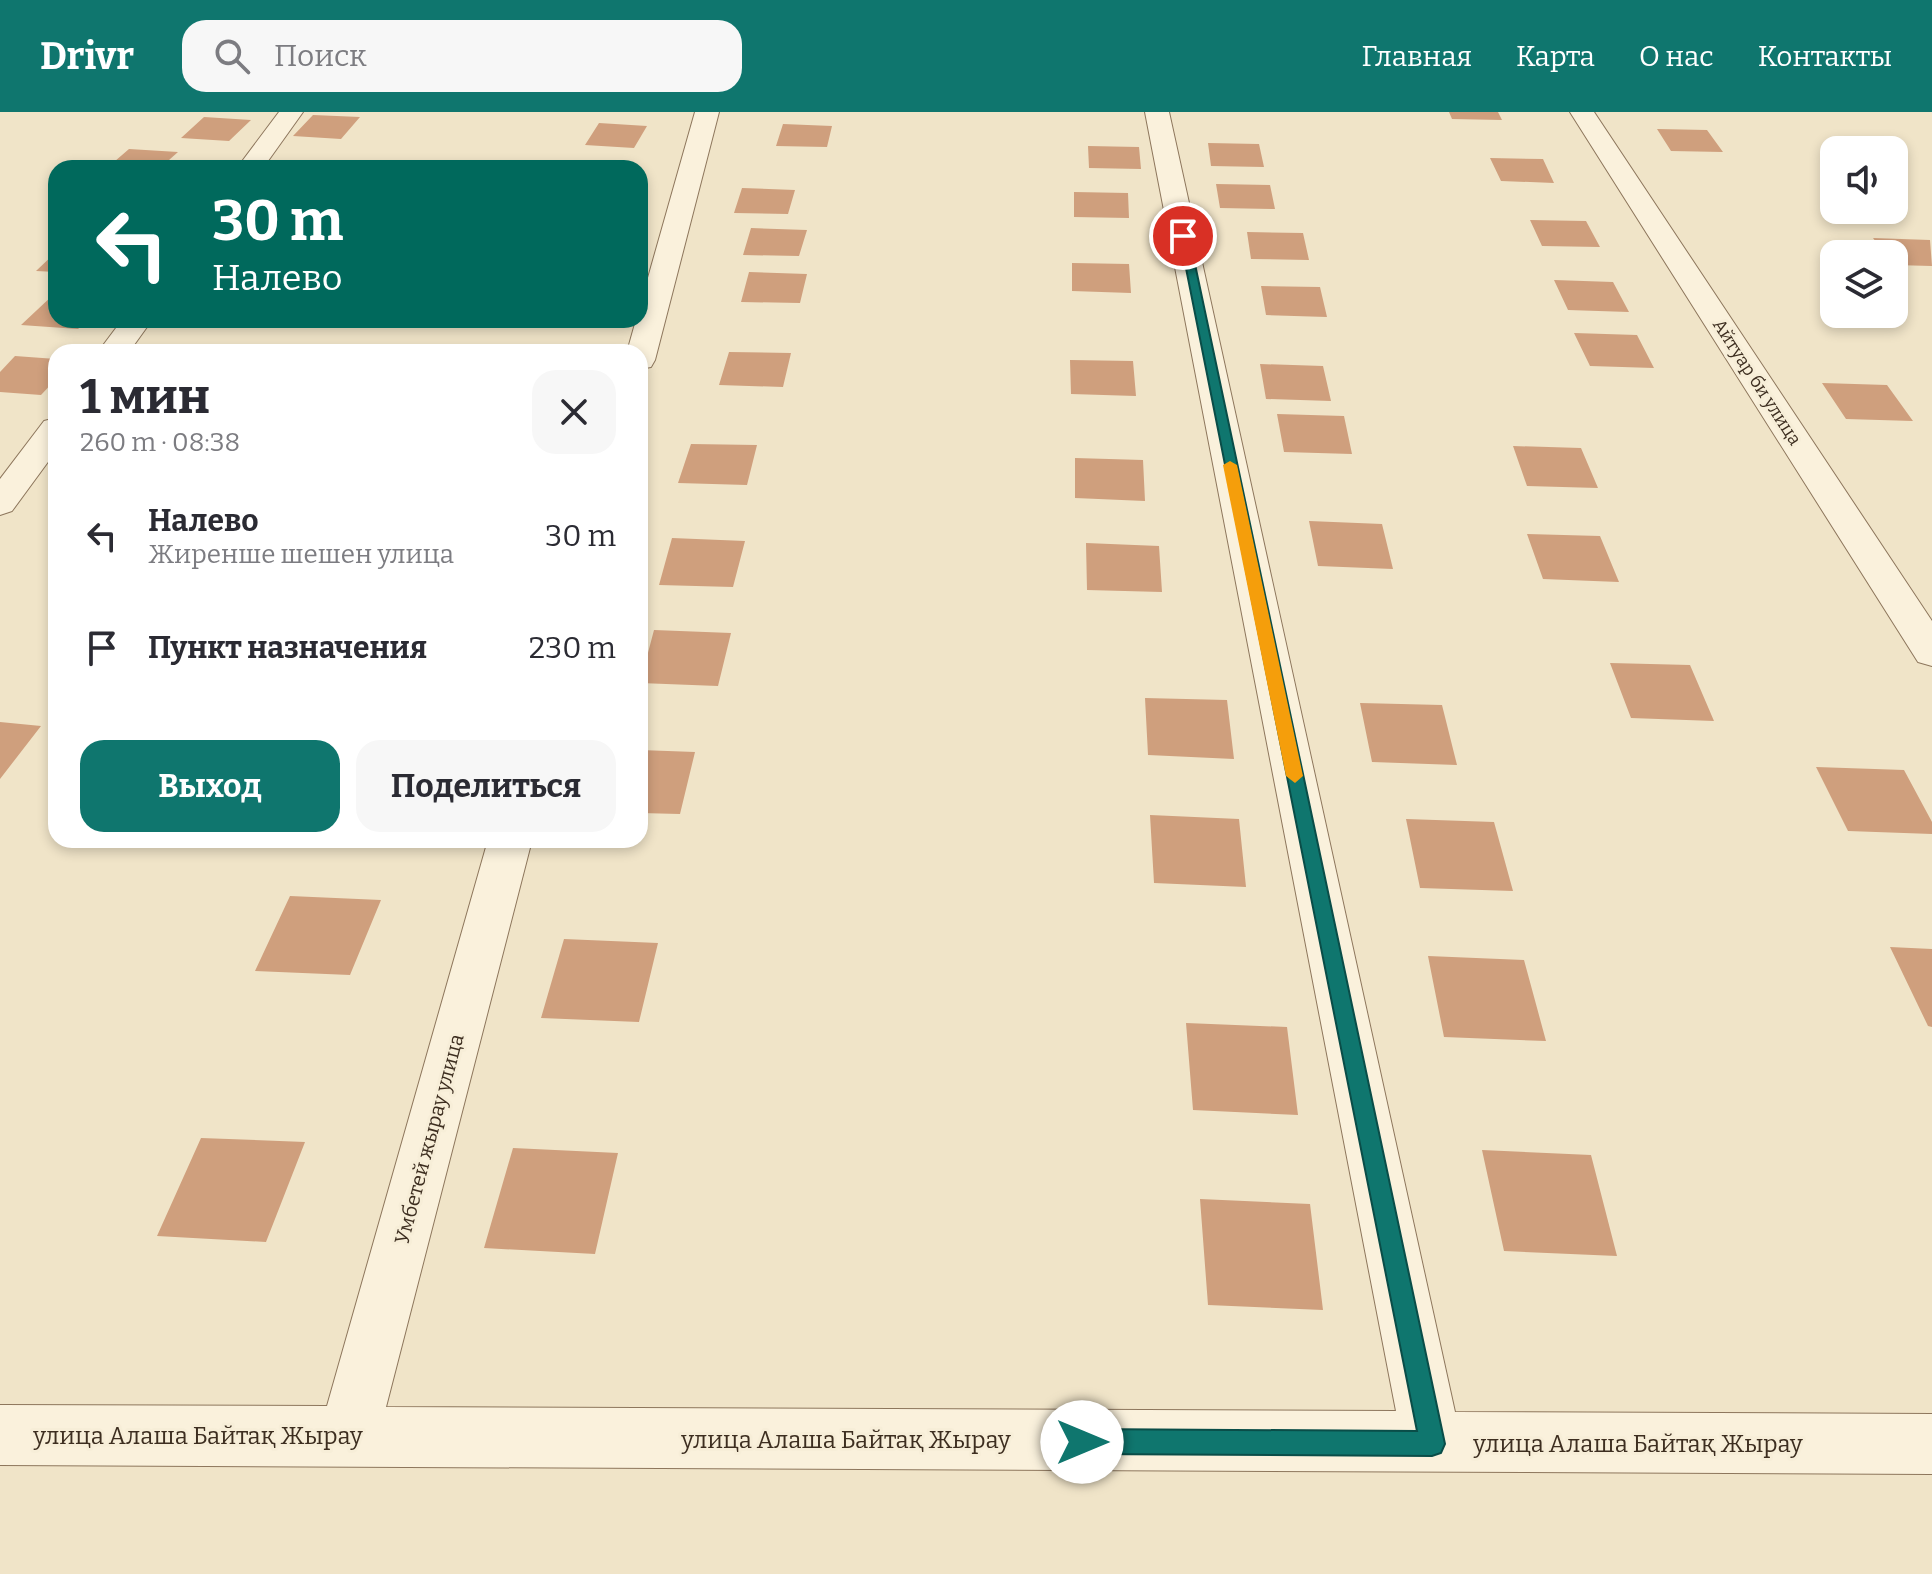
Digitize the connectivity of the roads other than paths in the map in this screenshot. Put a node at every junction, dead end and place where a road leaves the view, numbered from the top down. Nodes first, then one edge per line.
1 (291, 112) edge
2 (707, 112) edge
3 (1157, 112) edge
4 (1582, 112) edge
5 (256, 160) edge
6 (644, 344) edge
7 (48, 439) edge
8 (0, 503) edge
9 (1932, 652) edge
10 (508, 848) edge
11 (0, 1435) edge
12 (348, 1437) junction
13 (1432, 1444) junction
14 (1932, 1444) edge

1 - 5 street
2 - 6 street
3 - 13 street
4 - 9 street, Айтуар би улица
7 - 8 street
10 - 12 street, Умбетей жырау улица
11 - 12 street, улица Алаша Байтақ Жырау
12 - 13 street, улица Алаша Байтақ Жырау
13 - 14 street, улица Алаша Байтақ Жырау

